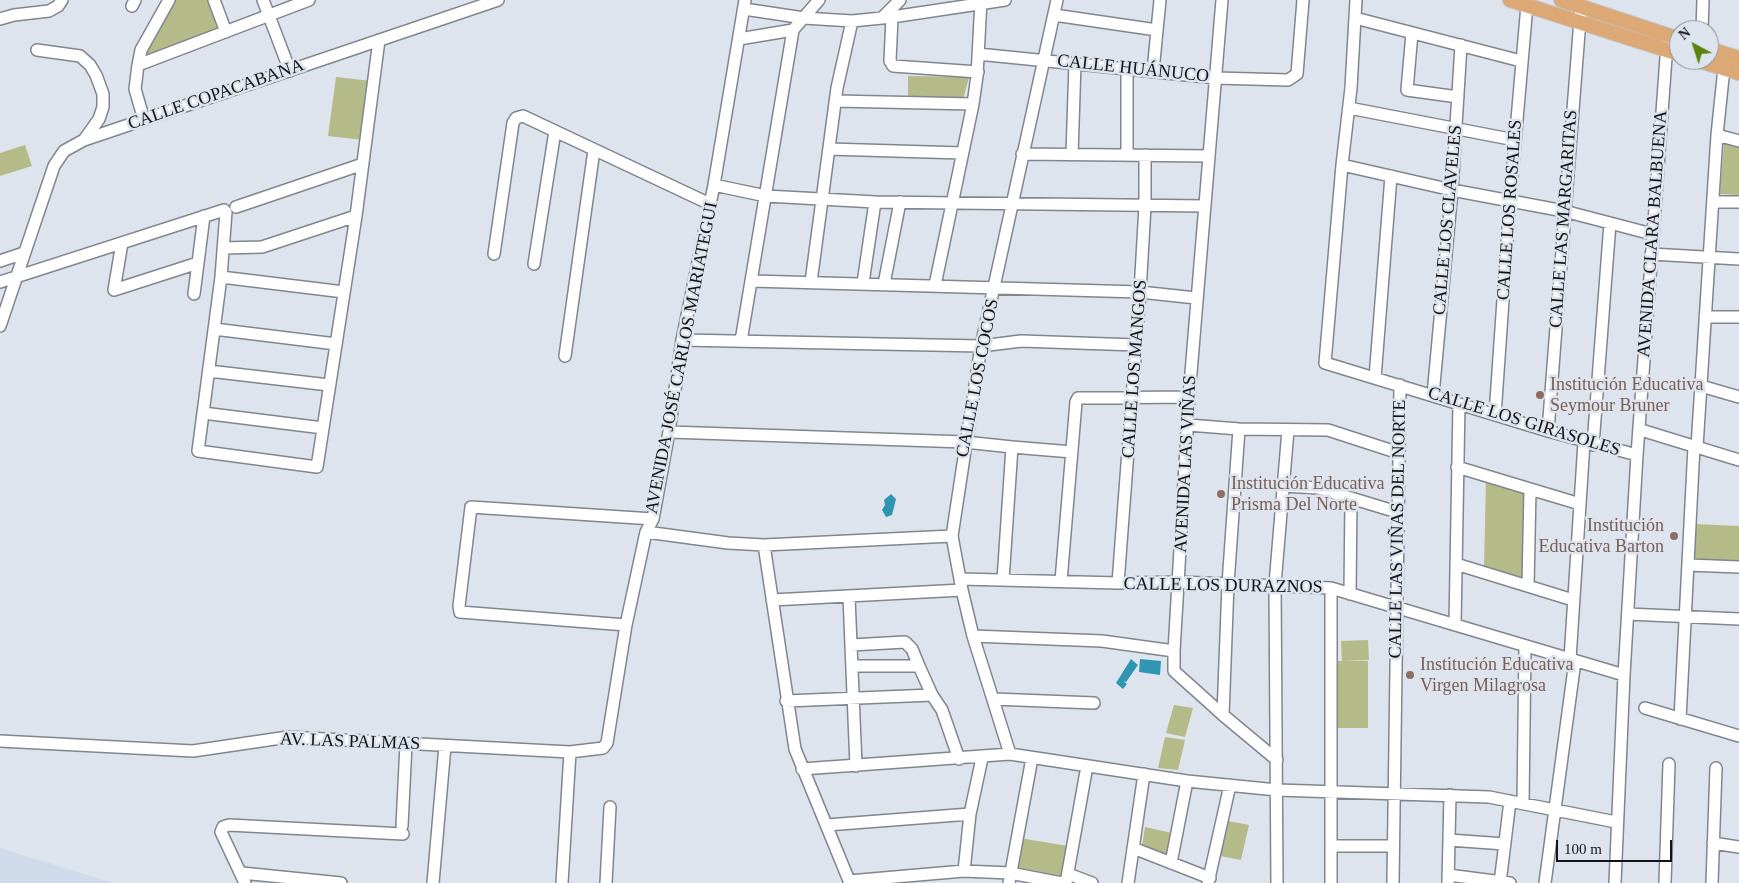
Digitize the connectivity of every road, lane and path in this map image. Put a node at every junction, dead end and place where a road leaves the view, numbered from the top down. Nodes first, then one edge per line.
1 (62, 0) edge
2 (169, 0) edge
3 (214, 0) edge
4 (264, 0) edge
5 (309, 0) edge
6 (498, 0) edge
7 (819, 0) edge
8 (900, 0) edge
9 (1005, 0) edge
10 (1056, 0) edge
11 (1160, 0) edge
12 (1222, 0) edge
13 (1303, 0) edge
14 (1356, 0) edge
15 (1510, 0) edge
16 (1703, 0) edge
17 (981, 1) edge
18 (1572, 3) edge
19 (744, 4) edge
20 (1527, 5) junction
21 (269, 15) junction
22 (1054, 15) junction
23 (804, 18) junction
24 (887, 18) junction
25 (1355, 18) junction
26 (0, 19) edge
27 (1702, 20) edge
28 (852, 21) junction
29 (1580, 22) junction
30 (793, 30) junction
31 (1157, 30) junction
32 (226, 32) junction
33 (1412, 32) junction
34 (1669, 35) edge
35 (738, 39) junction
36 (379, 40) junction
37 (1460, 46) junction
38 (37, 50) dead end
39 (1669, 51) edge
40 (1719, 52) edge
41 (978, 54) junction
42 (1739, 58) edge
43 (1045, 60) junction
44 (1521, 61) junction
45 (1075, 63) junction
46 (138, 65) junction
47 (1719, 67) edge
48 (1724, 68) junction
49 (1127, 69) junction
50 (290, 70) junction
51 (1671, 70) edge
52 (1153, 71) junction
53 (978, 72) junction
54 (1739, 73) edge
55 (1216, 78) junction
56 (1458, 97) junction
57 (836, 101) junction
58 (973, 104) junction
59 (1349, 108) junction
60 (144, 120) junction
61 (1456, 130) junction
62 (555, 131) junction
63 (1717, 135) junction
64 (84, 140) junction
65 (1515, 140) junction
66 (1739, 141) edge
67 (828, 149) junction
68 (594, 150) junction
69 (962, 154) junction
70 (1022, 154) junction
71 (1072, 155) junction
72 (1127, 155) junction
73 (1145, 155) junction
74 (1209, 156) junction
75 (363, 164) junction
76 (1342, 165) junction
77 (1391, 176) junction
78 (714, 185) junction
79 (1452, 190) junction
80 (766, 196) junction
81 (823, 198) junction
82 (1510, 200) junction
83 (875, 202) junction
84 (900, 202) junction
85 (1713, 202) junction
86 (1739, 202) edge
87 (1013, 203) junction
88 (710, 204) junction
89 (950, 204) junction
90 (1146, 206) junction
91 (1204, 206) junction
92 (229, 210) junction
93 (1564, 211) junction
94 (204, 216) junction
95 (356, 216) junction
96 (1610, 223) junction
97 (1652, 234) junction
98 (122, 243) junction
99 (223, 248) junction
100 (24, 253) junction
101 (494, 254) dead end
102 (1651, 254) junction
103 (1709, 257) junction
104 (1739, 259) edge
105 (0, 261) edge
106 (198, 263) junction
107 (534, 264) dead end
108 (16, 276) junction
109 (221, 277) junction
110 (752, 281) junction
111 (0, 282) edge
112 (811, 282) junction
113 (863, 283) junction
114 (884, 284) junction
115 (935, 285) junction
116 (996, 287) junction
117 (344, 292) junction
118 (1140, 292) junction
119 (194, 294) dead end
120 (1196, 298) junction
121 (1705, 317) junction
122 (1739, 317) edge
123 (0, 326) edge
124 (214, 330) junction
125 (682, 340) junction
126 (741, 341) junction
127 (336, 344) junction
128 (1136, 345) junction
129 (982, 346) junction
130 (564, 356) dead end
131 (209, 371) junction
132 (1375, 378) junction
133 (329, 385) junction
134 (1400, 386) junction
135 (1701, 386) junction
136 (1433, 395) junction
137 (1133, 396) junction
138 (1189, 397) junction
139 (1739, 397) edge
140 (1459, 404) junction
141 (204, 413) junction
142 (1495, 415) junction
143 (1188, 426) junction
144 (323, 428) junction
145 (1239, 429) junction
146 (1288, 430) junction
147 (1641, 430) junction
148 (1548, 431) junction
149 (670, 432) junction
150 (965, 442) junction
151 (1588, 443) junction
152 (1012, 447) junction
153 (1696, 447) junction
154 (1072, 452) junction
155 (1399, 453) junction
156 (1637, 455) junction
157 (1739, 460) edge
158 (1457, 467) junction
159 (1283, 486) junction
160 (1530, 490) junction
161 (1351, 498) junction
162 (1580, 504) junction
163 (1397, 512) junction
164 (653, 519) junction
165 (646, 532) junction
166 (952, 536) junction
167 (764, 545) junction
168 (1456, 564) junction
169 (1688, 565) junction
170 (1739, 567) edge
171 (1003, 580) junction
172 (1061, 582) junction
173 (1179, 582) junction
174 (1118, 583) junction
175 (1228, 584) junction
176 (1275, 584) junction
177 (961, 585) junction
178 (1528, 586) junction
179 (1331, 588) junction
180 (1350, 594) junction
181 (850, 597) junction
182 (772, 600) junction
183 (1573, 600) junction
184 (1397, 608) junction
185 (1628, 614) junction
186 (1686, 616) junction
187 (1739, 619) edge
188 (626, 625) junction
189 (1455, 625) junction
190 (973, 636) junction
191 (851, 645) junction
192 (1525, 646) junction
193 (1174, 651) junction
194 (1573, 660) junction
195 (852, 666) junction
196 (919, 666) junction
197 (1624, 675) junction
198 (932, 695) junction
199 (854, 699) junction
200 (994, 699) junction
201 (786, 701) junction
202 (1094, 702) dead end
203 (1645, 708) dead end
204 (1222, 715) junction
205 (1680, 719) junction
206 (1739, 736) edge
207 (0, 741) edge
208 (607, 743) joint
209 (406, 744) junction
210 (445, 746) junction
211 (570, 752) junction
212 (1010, 754) junction
213 (982, 758) junction
214 (1032, 758) junction
215 (959, 759) junction
216 (1277, 760) junction
217 (1669, 764) dead end
218 (856, 766) junction
219 (1087, 766) junction
220 (1716, 768) dead end
221 (802, 769) junction
222 (1144, 774) junction
223 (1187, 781) junction
224 (1230, 785) junction
225 (1277, 790) junction
226 (1331, 791) junction
227 (1393, 793) junction
228 (1450, 795) junction
229 (1510, 801) junction
230 (1523, 803) junction
231 (610, 807) dead end
232 (1554, 810) junction
233 (970, 814) junction
234 (1616, 822) junction
235 (827, 825) junction
236 (1449, 840) junction
237 (1713, 843) junction
238 (1505, 844) junction
239 (1331, 846) junction
240 (1393, 846) junction
241 (1739, 847) edge
242 (1133, 848) junction
243 (1171, 863) junction
244 (964, 871) junction
245 (243, 878) edge
246 (1010, 878) edge
247 (1448, 879) edge
248 (1065, 880) edge
249 (1209, 880) edge
250 (849, 882) edge
251 (342, 883) edge
252 (433, 883) edge
253 (562, 883) edge
254 (606, 883) edge
255 (1092, 883) edge
256 (1128, 883) edge
257 (1277, 883) edge
258 (1331, 883) edge
259 (1393, 883) edge
260 (1503, 883) edge
261 (1545, 883) edge
262 (1615, 883) edge
263 (1665, 883) edge
264 (1712, 883) edge

1 - 26 street
2 - 46 street
3 - 32 street
4 - 21 street
5 - 21 street
6 - 36 street, CALLE COPACABANA
7 - 23 street
8 - 24 street
9 - 17 street
10 - 22 street, CALLE LOS COCOS
11 - 31 street
12 - 55 street, AVENIDA LAS VIÑAS
13 - 55 street, CALLE HUÁNUCO
14 - 25 street
15 - 20 main road
16 - 27 street
17 - 24 street
17 - 41 street
18 - 29 street, CALLE LAS MARGARITAS
18 - 34 main road
19 - 23 street
19 - 35 street, AVENIDA JOSÉ CARLOS MARIATEGUI
20 - 29 main road
20 - 44 street, CALLE LOS ROSALES
21 - 32 street
21 - 50 street
22 - 31 street
22 - 43 street, CALLE LOS COCOS
23 - 28 street
23 - 30 street
24 - 28 street
24 - 53 street
25 - 33 street
25 - 59 street
28 - 57 street
29 - 39 main road
29 - 93 street, CALLE LAS MARGARITAS
30 - 35 street
30 - 80 street
31 - 52 street
32 - 46 street
33 - 37 street
33 - 56 street
35 - 78 street, AVENIDA JOSÉ CARLOS MARIATEGUI
36 - 50 street, CALLE COPACABANA
36 - 75 street
37 - 44 street
37 - 56 street, CALLE LOS CLAVELES
38 - 64 street
40 - 42 main road
41 - 43 street, CALLE HUÁNUCO
41 - 53 street
43 - 45 street, CALLE HUÁNUCO
43 - 70 street, CALLE LOS COCOS
44 - 65 street, CALLE LOS ROSALES
45 - 49 street, CALLE HUÁNUCO
45 - 71 street
46 - 60 street
47 - 48 main road
48 - 54 main road
48 - 63 street
49 - 52 street, CALLE HUÁNUCO
49 - 72 street
50 - 60 street, CALLE COPACABANA
51 - 97 street, AVENIDA CLARA BALBUENA
52 - 55 street, CALLE HUÁNUCO
53 - 58 street
55 - 74 street, AVENIDA LAS VIÑAS
56 - 61 street, CALLE LOS CLAVELES
57 - 58 street
57 - 67 street
58 - 69 street
59 - 61 street
59 - 76 street
60 - 64 street, CALLE COPACABANA
61 - 65 street
61 - 79 street, CALLE LOS CLAVELES
62 - 68 street
62 - 101 street
62 - 107 street
63 - 66 street
63 - 85 street
64 - 100 street, CALLE COPACABANA
65 - 82 street, CALLE LOS ROSALES
67 - 69 street
67 - 81 street
68 - 88 street
68 - 130 street
69 - 89 street
70 - 71 street
70 - 87 street, CALLE LOS COCOS
71 - 72 street
72 - 73 street
73 - 74 street
73 - 90 street, CALLE LOS MANGOS
74 - 91 street, AVENIDA LAS VIÑAS
75 - 92 street
75 - 95 street
76 - 77 street
76 - 132 street, CALLE LOS GIRASOLES
77 - 79 street
77 - 132 street
78 - 80 street
78 - 88 street, AVENIDA JOSÉ CARLOS MARIATEGUI
79 - 82 street
79 - 136 street, CALLE LOS CLAVELES
80 - 81 street
80 - 110 street
81 - 83 street
81 - 112 street
82 - 93 street
82 - 142 street, CALLE LOS ROSALES
83 - 84 street
83 - 113 street
84 - 89 street
84 - 114 street
85 - 86 street
85 - 103 street
87 - 89 street
87 - 90 street
87 - 116 street, CALLE LOS COCOS
88 - 125 street, AVENIDA JOSÉ CARLOS MARIATEGUI
89 - 115 street
90 - 91 street
90 - 118 street, CALLE LOS MANGOS
91 - 120 street, AVENIDA LAS VIÑAS
92 - 94 street
92 - 99 street
93 - 96 street
93 - 148 street, CALLE LAS MARGARITAS
94 - 98 street
94 - 106 street
95 - 99 street
95 - 117 street
96 - 97 street
96 - 151 street
97 - 102 street, AVENIDA CLARA BALBUENA
98 - 106 street
98 - 108 street
99 - 109 street
100 - 105 street
100 - 108 street, CALLE COPACABANA
102 - 103 street
102 - 147 street, AVENIDA CLARA BALBUENA
103 - 104 street
103 - 121 street
106 - 119 street
108 - 111 street
108 - 123 street, CALLE COPACABANA
109 - 117 street
109 - 124 street
110 - 112 street
110 - 126 street
112 - 113 street
113 - 114 street
114 - 115 street
115 - 116 street
116 - 118 street
116 - 129 street, CALLE LOS COCOS
117 - 127 street
118 - 120 street
118 - 128 street, CALLE LOS MANGOS
120 - 138 street, AVENIDA LAS VIÑAS
121 - 122 street
121 - 135 street
124 - 127 street
124 - 131 street
125 - 126 street
125 - 149 street, AVENIDA JOSÉ CARLOS MARIATEGUI
126 - 129 street
127 - 133 street
128 - 129 street
128 - 137 street, CALLE LOS MANGOS
129 - 150 street, CALLE LOS COCOS
131 - 133 street
131 - 141 street
132 - 134 street, CALLE LOS GIRASOLES
133 - 144 street
134 - 136 street, CALLE LOS GIRASOLES
134 - 155 street, CALLE LAS VIÑAS DEL NORTE
135 - 139 street
135 - 153 street
136 - 140 street, CALLE LOS GIRASOLES
137 - 138 street
137 - 154 street
137 - 174 street, CALLE LOS MANGOS
138 - 143 street, AVENIDA LAS VIÑAS
140 - 142 street, CALLE LOS GIRASOLES
140 - 158 street
141 - 144 street
141 - 144 street
142 - 148 street, CALLE LOS GIRASOLES
143 - 145 street
143 - 173 street, AVENIDA LAS VIÑAS
145 - 146 street
145 - 175 street
146 - 155 street
146 - 159 street
147 - 153 street
147 - 156 street, AVENIDA CLARA BALBUENA
148 - 151 street, CALLE LOS GIRASOLES
149 - 150 street
149 - 164 street, AVENIDA JOSÉ CARLOS MARIATEGUI
150 - 152 street
150 - 166 street, CALLE LOS COCOS
151 - 156 street, CALLE LOS GIRASOLES
151 - 162 street
152 - 154 street
152 - 171 street
153 - 157 street
153 - 169 street
154 - 172 street
155 - 163 street, CALLE LAS VIÑAS DEL NORTE
156 - 185 street, AVENIDA CLARA BALBUENA
158 - 160 street
158 - 168 street
159 - 161 street
159 - 176 street
160 - 162 street
160 - 178 street
161 - 163 street
161 - 180 street
162 - 183 street
163 - 184 street, CALLE LAS VIÑAS DEL NORTE
164 - 165 street, AVENIDA JOSÉ CARLOS MARIATEGUI
164 - 188 street
165 - 167 street
165 - 188 street, AVENIDA JOSÉ CARLOS MARIATEGUI
166 - 167 street
166 - 177 street, CALLE LOS COCOS
167 - 182 street
168 - 178 street
168 - 189 street
169 - 170 street
169 - 186 street
171 - 172 street, CALLE LOS DURAZNOS
171 - 177 street, CALLE LOS DURAZNOS
172 - 174 street, CALLE LOS DURAZNOS
173 - 174 street, CALLE LOS DURAZNOS
173 - 175 street, CALLE LOS DURAZNOS
173 - 193 street, AVENIDA LAS VIÑAS
175 - 176 street, CALLE LOS DURAZNOS
175 - 204 street
176 - 179 street, CALLE LOS DURAZNOS
176 - 216 street
177 - 181 street, CALLE LOS DURAZNOS
177 - 190 street, CALLE LOS COCOS
178 - 183 street
179 - 180 street, CALLE LOS DURAZNOS
179 - 226 street
180 - 184 street, CALLE LOS DURAZNOS
181 - 182 street, CALLE LOS DURAZNOS
181 - 191 street
182 - 201 street
183 - 194 street
184 - 189 street, CALLE LOS DURAZNOS
184 - 227 street, CALLE LAS VIÑAS DEL NORTE
185 - 186 street
185 - 197 street, AVENIDA CLARA BALBUENA
186 - 187 street
186 - 205 street
188 - 208 street, AVENIDA JOSÉ CARLOS MARIATEGUI
189 - 192 street, CALLE LOS DURAZNOS
190 - 193 street
190 - 200 street, CALLE LOS COCOS
191 - 195 street
191 - 196 street
192 - 194 street, CALLE LOS DURAZNOS
192 - 230 street
193 - 204 street, AVENIDA LAS VIÑAS
194 - 197 street, CALLE LOS DURAZNOS
194 - 232 street
195 - 196 street
195 - 199 street
196 - 198 street
197 - 234 street, AVENIDA CLARA BALBUENA
198 - 199 street
198 - 215 street
199 - 201 street
199 - 218 street
200 - 202 street
200 - 212 street, CALLE LOS COCOS
201 - 221 street
203 - 205 street
204 - 216 street, AVENIDA LAS VIÑAS
205 - 206 street
207 - 209 street, AV. LAS PALMAS
208 - 211 street, AV. LAS PALMAS
209 - 210 street, AV. LAS PALMAS
209 - 245 street
210 - 211 street, AV. LAS PALMAS
210 - 252 street
211 - 253 street
212 - 213 street
212 - 214 street
213 - 215 street
213 - 233 street
214 - 219 street
214 - 246 street
215 - 218 street
216 - 225 street
217 - 263 street
218 - 221 street
219 - 222 street
219 - 248 street
220 - 237 street
221 - 235 street
222 - 223 street
222 - 242 street
223 - 224 street
223 - 243 street
224 - 225 street
224 - 249 street
225 - 226 street
225 - 257 street
226 - 227 street
226 - 239 street
227 - 228 street
227 - 240 street, CALLE LAS VIÑAS DEL NORTE
228 - 229 street
228 - 236 street
229 - 230 street
229 - 238 street
230 - 232 street
231 - 254 street
232 - 234 street
232 - 261 street
233 - 235 street
233 - 244 street
234 - 262 street, AVENIDA CLARA BALBUENA
235 - 250 street
236 - 238 street
236 - 247 street
237 - 241 street
237 - 264 street
238 - 260 street
239 - 240 street
239 - 258 street
240 - 259 street, CALLE LAS VIÑAS DEL NORTE
242 - 243 street
242 - 256 street
243 - 249 street
244 - 246 street
244 - 250 street
245 - 251 street
246 - 248 street
247 - 260 street
248 - 255 street

